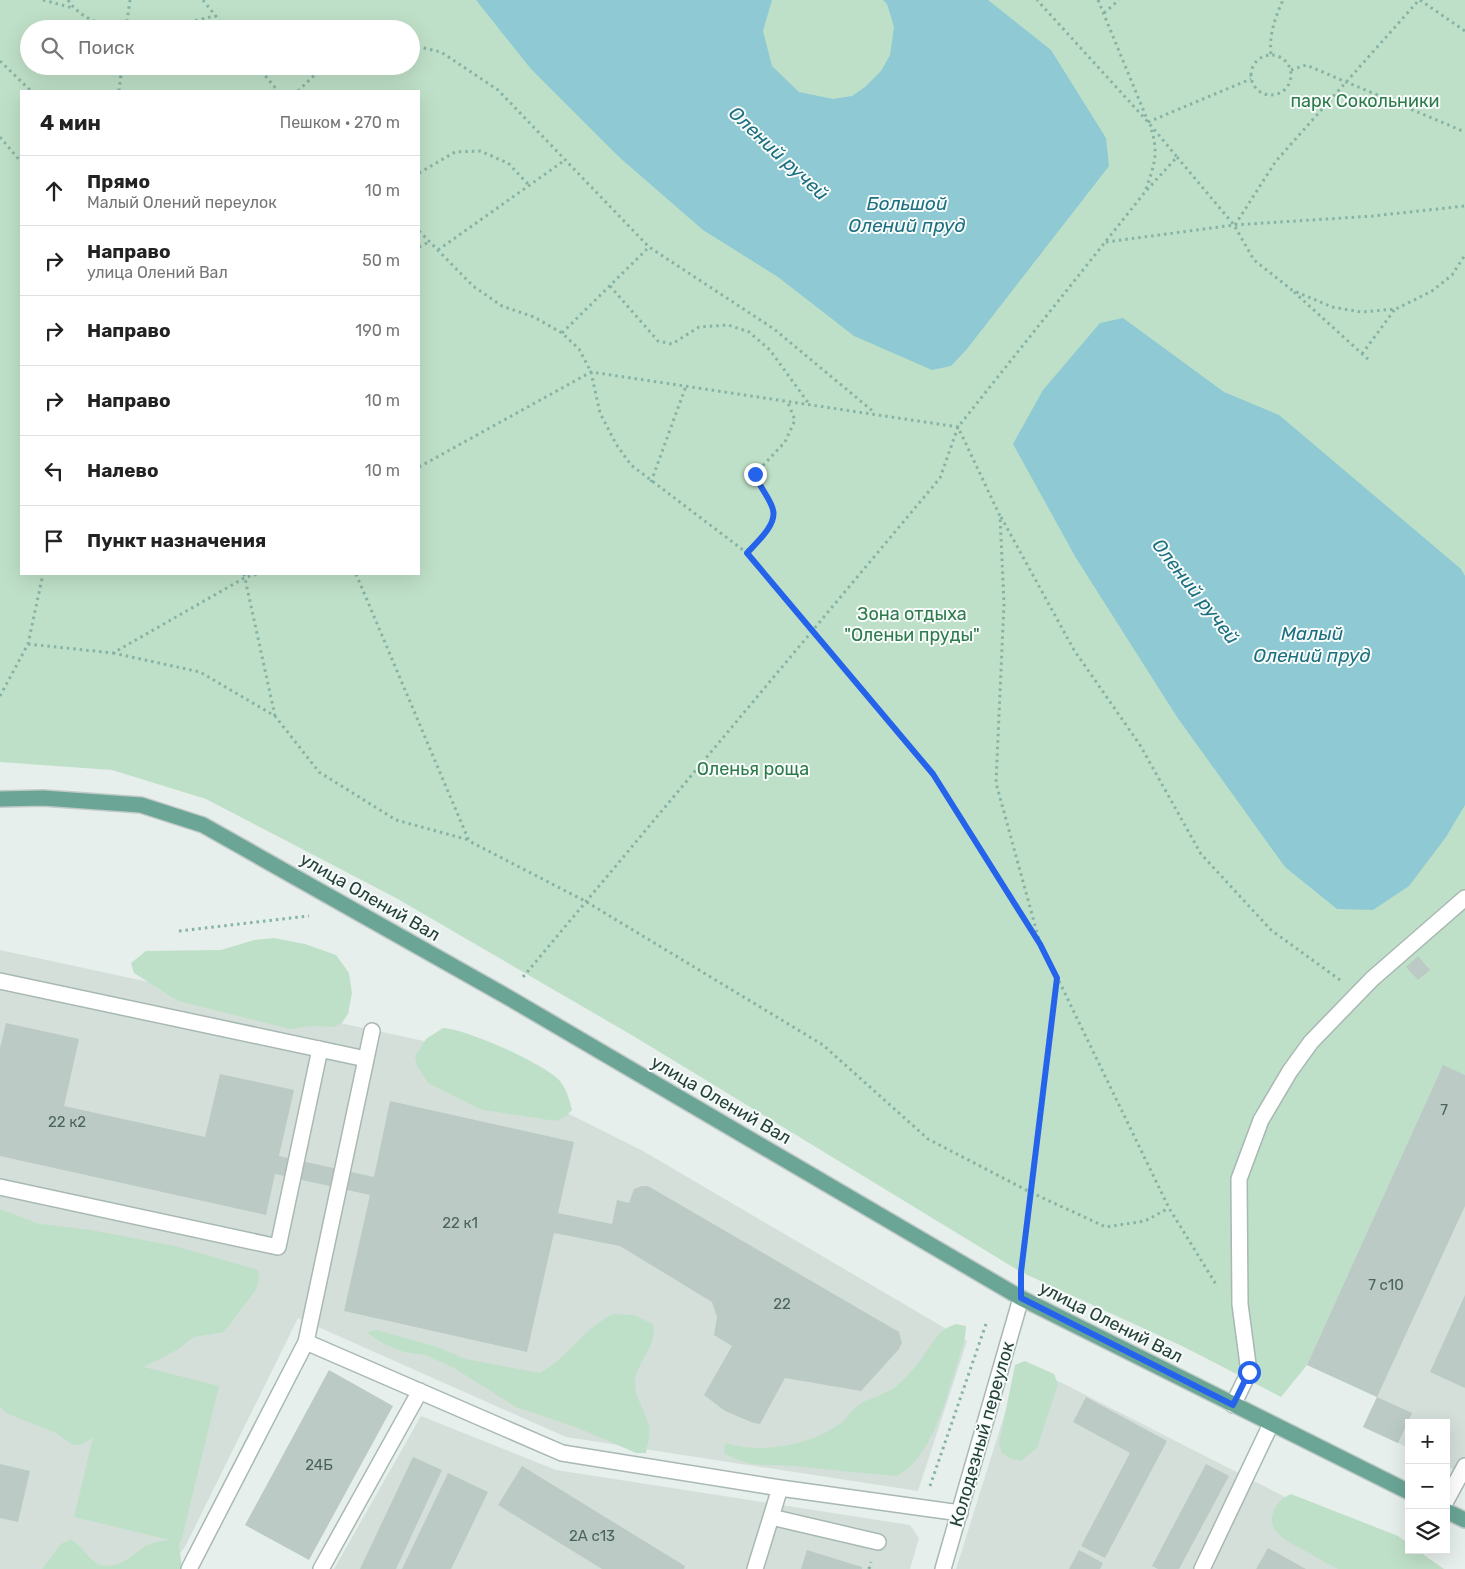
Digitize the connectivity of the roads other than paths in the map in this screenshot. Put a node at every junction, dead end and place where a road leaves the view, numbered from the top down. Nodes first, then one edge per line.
1 (0, 799) edge
2 (1465, 898) edge
3 (0, 981) edge
4 (372, 1031) dead end
5 (320, 1049) junction
6 (366, 1059) junction
7 (0, 1188) edge
8 (1021, 1298) junction
9 (306, 1342) junction
10 (420, 1391) junction
11 (1233, 1405) junction
12 (1271, 1424) junction
13 (1465, 1466) edge
14 (780, 1488) junction
15 (1405, 1490) edge
16 (1450, 1494) edge
17 (1450, 1513) edge
18 (960, 1514) junction
19 (771, 1517) junction
20 (1465, 1520) edge
21 (878, 1542) dead end
22 (189, 1569) edge
23 (321, 1569) edge
24 (755, 1569) edge
25 (943, 1569) edge
26 (1202, 1569) edge

1 - 8 main road, улица Олений Вал
2 - 11 street
3 - 5 street
4 - 6 street
5 - 6 street
5 - 7 street
6 - 9 street
8 - 11 main road, улица Олений Вал
8 - 18 street, Колодезный переулок
9 - 10 street
9 - 22 street
10 - 14 street
10 - 23 street
11 - 12 main road, улица Олений Вал
12 - 15 main road, улица Олений Вал
12 - 26 street
13 - 16 street
14 - 18 street
14 - 19 street
17 - 20 main road
18 - 25 street, Колодезный переулок
19 - 21 street
19 - 24 street

